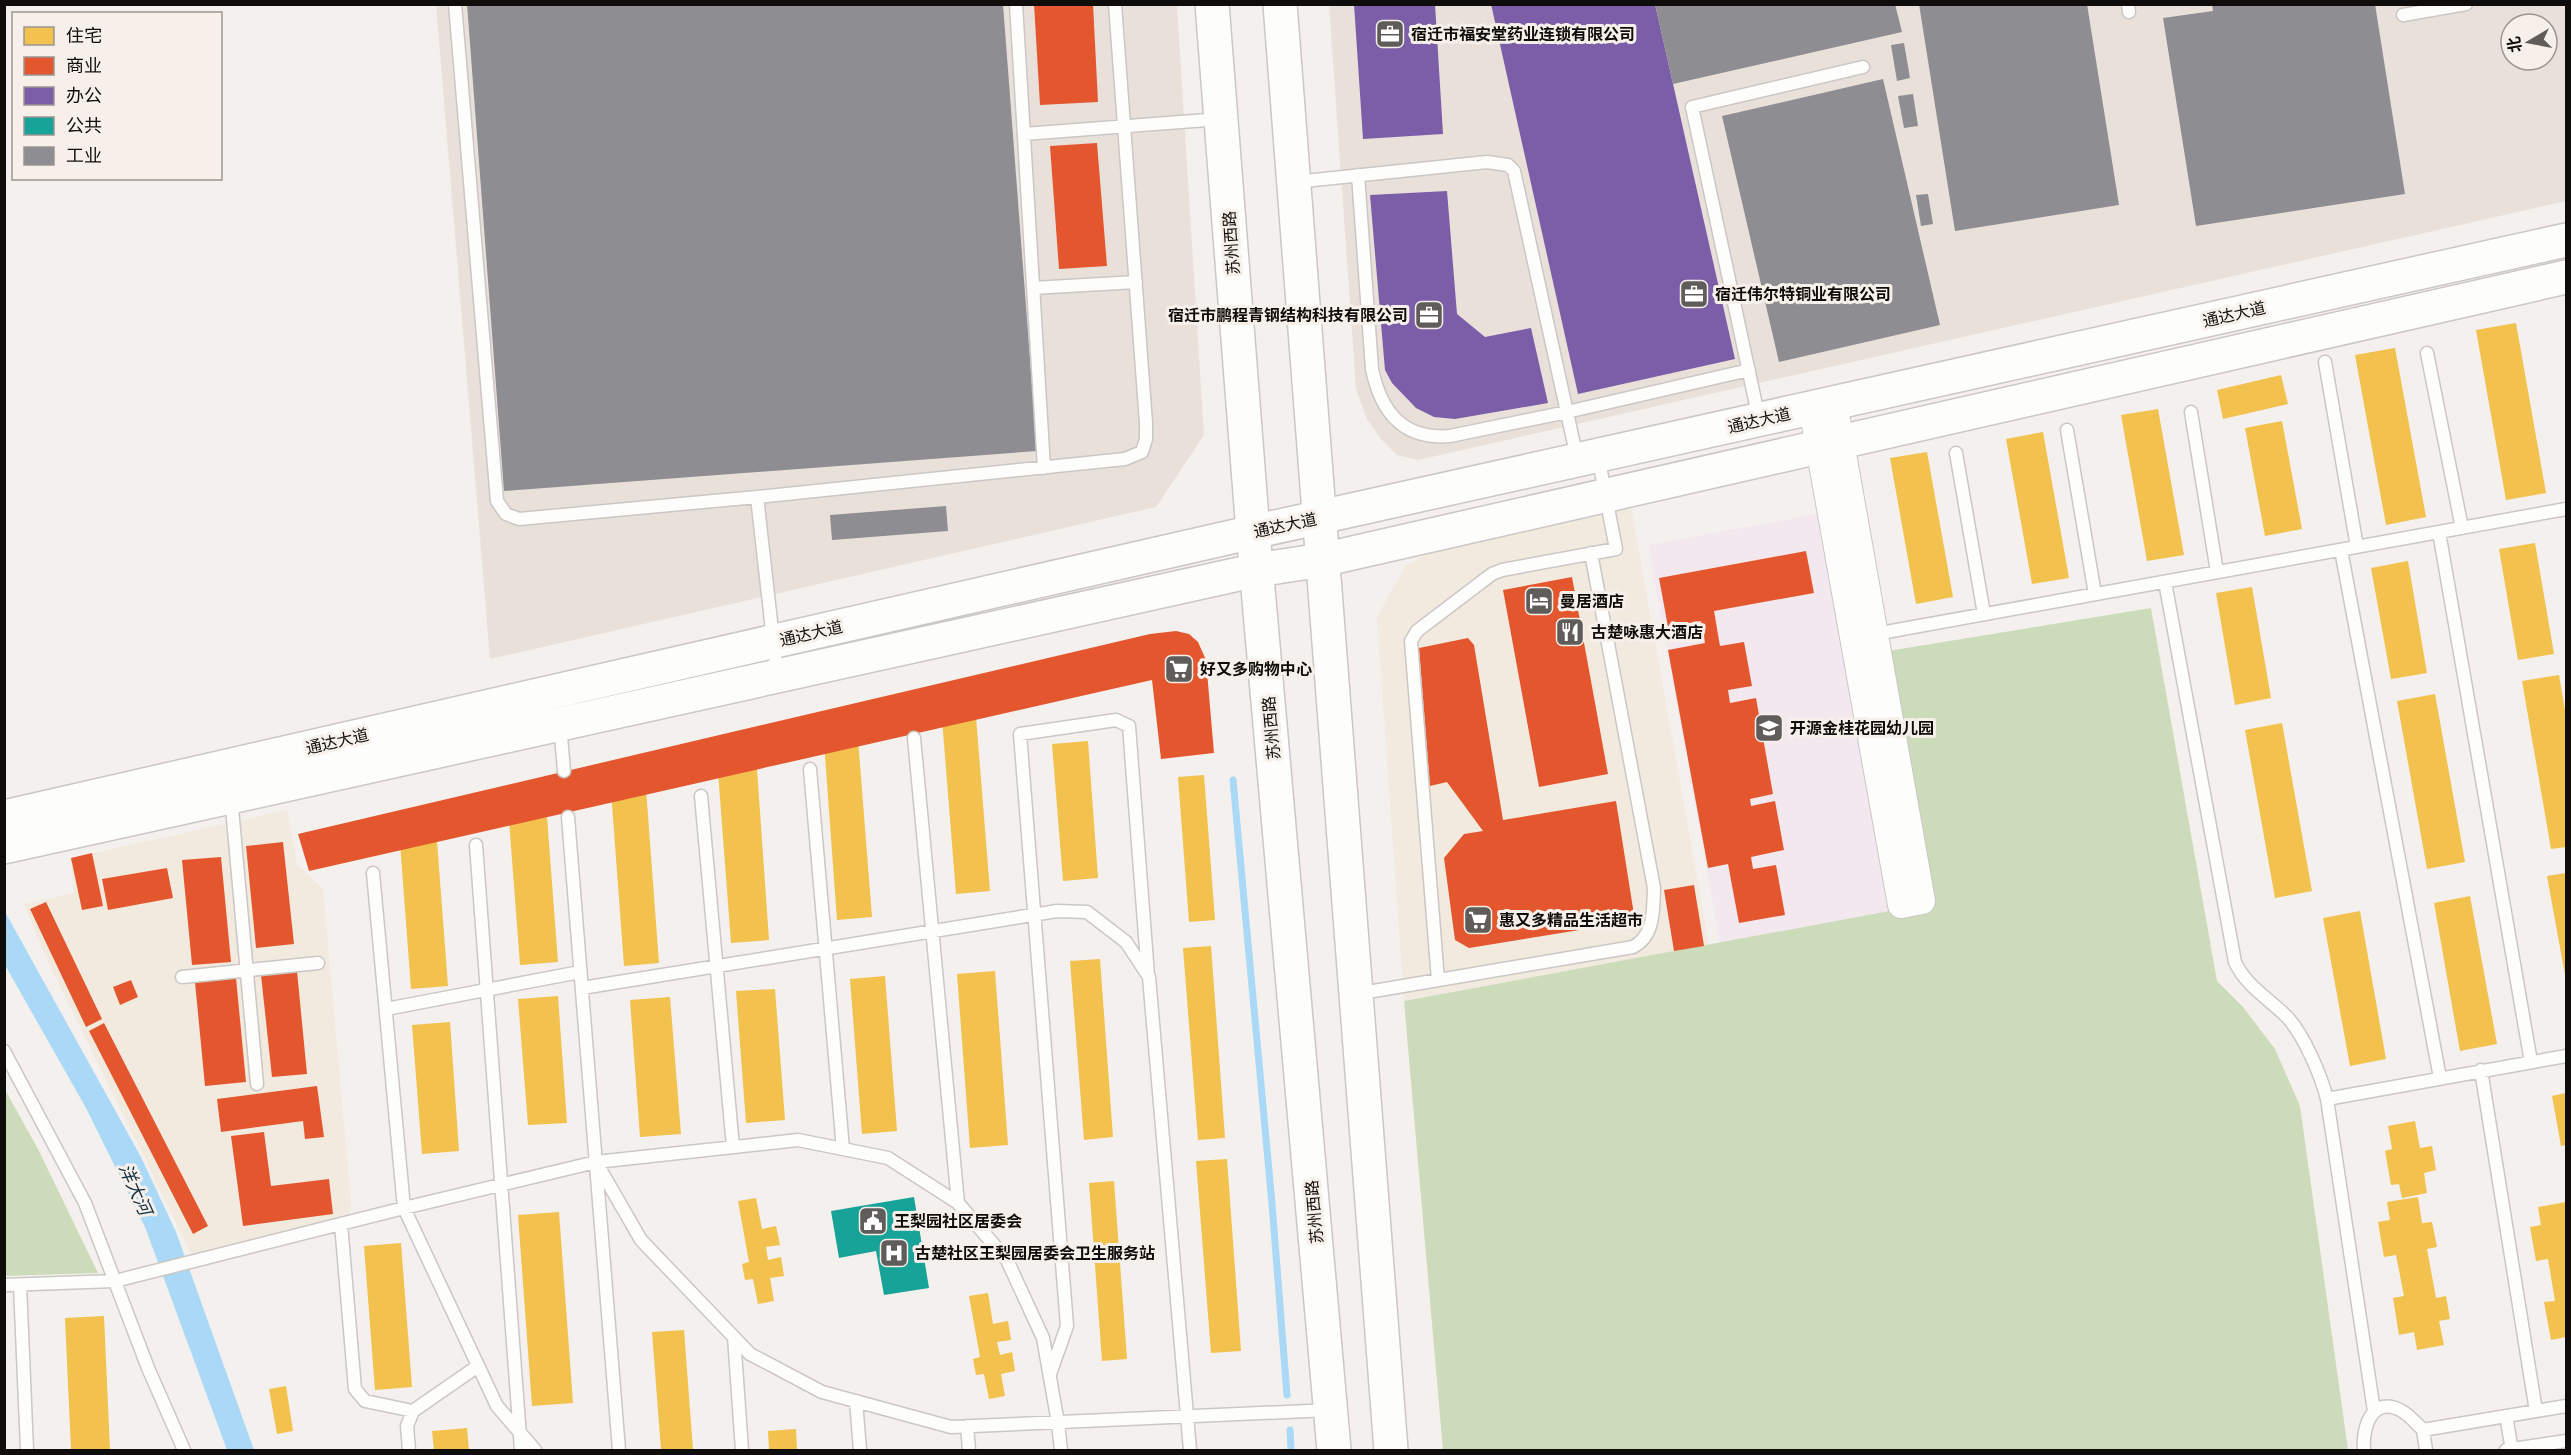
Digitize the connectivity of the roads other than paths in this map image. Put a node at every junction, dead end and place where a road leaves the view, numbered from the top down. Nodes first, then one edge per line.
1 (455, 4) edge
2 (1016, 4) edge
3 (1116, 4) edge
4 (1212, 4) edge
5 (1280, 4) edge
6 (2466, 4) edge
7 (2403, 15) dead end
8 (1863, 67) dead end
9 (1221, 119) junction
10 (1125, 126) junction
11 (1024, 134) junction
12 (1358, 175) junction
13 (1293, 182) junction
14 (2566, 240) edge
15 (2566, 277) edge
16 (1136, 282) junction
17 (1033, 288) junction
18 (2427, 353) dead end
19 (2325, 362) dead end
20 (1749, 370) junction
21 (1823, 406) junction
22 (1567, 412) junction
23 (2191, 412) dead end
24 (1760, 420) junction
25 (2067, 430) dead end
26 (1830, 445) junction
27 (1956, 453) dead end
28 (1588, 458) junction
29 (1044, 468) junction
30 (1606, 496) junction
31 (757, 497) junction
32 (2566, 509) edge
33 (1318, 518) junction
34 (2462, 528) junction
35 (1253, 532) junction
36 (2439, 532) junction
37 (2357, 547) junction
38 (2341, 550) junction
39 (1591, 554) junction
40 (1322, 560) junction
41 (1257, 570) junction
42 (2217, 572) junction
43 (2165, 582) junction
44 (2095, 594) junction
45 (1984, 615) junction
46 (773, 642) junction
47 (1870, 646) junction
48 (777, 676) junction
49 (559, 708) junction
50 (1880, 723) junction
51 (914, 738) dead end
52 (810, 769) dead end
53 (564, 771) dead end
54 (229, 782) junction
55 (701, 796) dead end
56 (4, 817) edge
57 (568, 818) dead end
58 (476, 845) dead end
59 (4, 847) edge
60 (373, 873) dead end
61 (1034, 915) junction
62 (932, 932) junction
63 (825, 948) junction
64 (318, 963) dead end
65 (716, 966) junction
66 (247, 972) junction
67 (580, 972) junction
68 (182, 977) dead end
69 (1149, 977) junction
70 (1438, 980) junction
71 (582, 988) junction
72 (487, 990) junction
73 (1355, 994) junction
74 (386, 1009) junction
75 (4, 1051) edge
76 (2566, 1056) edge
77 (2531, 1062) junction
78 (2481, 1070) junction
79 (2440, 1078) junction
80 (257, 1084) dead end
81 (2327, 1099) junction
82 (733, 1147) junction
83 (843, 1149) junction
84 (596, 1162) junction
85 (501, 1185) junction
86 (958, 1203) junction
87 (404, 1208) junction
88 (341, 1224) junction
89 (115, 1281) junction
90 (4, 1285) edge
91 (20, 1285) junction
92 (734, 1337) junction
93 (478, 1366) junction
94 (1050, 1375) junction
95 (856, 1401) junction
96 (2566, 1406) edge
97 (1331, 1410) junction
98 (413, 1411) junction
99 (2374, 1411) junction
100 (2536, 1411) junction
101 (2506, 1416) junction
102 (1187, 1418) junction
103 (1058, 1423) junction
104 (967, 1426) junction
105 (2423, 1430) junction
106 (519, 1432) junction
107 (2566, 1441) edge
108 (27, 1450) edge
109 (184, 1450) edge
110 (409, 1450) edge
111 (520, 1450) edge
112 (535, 1450) edge
113 (619, 1450) edge
114 (742, 1450) edge
115 (860, 1450) edge
116 (969, 1450) edge
117 (1061, 1450) edge
118 (1190, 1450) edge
119 (1334, 1450) edge
120 (1391, 1450) edge
121 (2364, 1450) edge
122 (2426, 1450) edge
123 (2509, 1450) edge

1 - 31 lane
2 - 11 lane
3 - 10 lane
4 - 9 main road, 苏州西路
5 - 13 main road
6 - 7 lane
8 - 20 lane
9 - 10 lane
9 - 35 main road, 苏州西路
10 - 11 lane
10 - 16 lane
11 - 17 lane
12 - 13 lane
12 - 22 lane
12 - 22 lane
13 - 33 main road
14 - 21 main road, 通达大道
15 - 26 main road, 通达大道
16 - 17 lane
16 - 29 lane
17 - 29 lane
18 - 34 lane
19 - 37 lane
20 - 22 lane
20 - 24 lane
21 - 24 main road, 通达大道
21 - 26 street
22 - 28 lane
23 - 42 lane
24 - 28 main road, 通达大道
25 - 44 lane
26 - 30 main road, 通达大道
26 - 47 street
27 - 45 lane
28 - 30 lane
28 - 33 main road, 通达大道
29 - 31 lane
30 - 39 lane
30 - 40 main road, 通达大道
31 - 46 lane
32 - 34 lane
33 - 35 main road, 通达大道
33 - 40 main road
34 - 36 lane
35 - 41 main road, 苏州西路
35 - 46 main road, 通达大道
36 - 37 lane
36 - 77 lane
37 - 38 lane
38 - 42 lane
38 - 79 lane
39 - 70 lane
39 - 70 lane
40 - 41 main road, 通达大道
40 - 73 main road
41 - 48 main road, 通达大道
41 - 97 main road, 苏州西路
42 - 43 lane
43 - 44 lane
43 - 81 lane
44 - 45 lane
45 - 47 lane
46 - 48 lane
46 - 49 main road, 通达大道
47 - 50 street
48 - 49 main road, 通达大道
49 - 53 lane
49 - 54 main road, 通达大道
50 - 50 street
51 - 62 lane
52 - 63 lane
54 - 56 main road, 通达大道
54 - 59 main road, 通达大道
54 - 66 lane
55 - 65 lane
57 - 67 lane
58 - 72 lane
60 - 74 lane
61 - 62 lane
61 - 69 lane
61 - 69 lane
61 - 94 lane
62 - 63 lane
62 - 86 lane
63 - 65 lane
63 - 83 lane
64 - 66 lane
65 - 71 lane
65 - 82 lane
66 - 68 lane
66 - 80 lane
67 - 71 lane
67 - 72 lane
69 - 102 lane
70 - 73 lane
71 - 84 lane
72 - 74 lane
72 - 85 lane
73 - 120 main road
74 - 87 lane
75 - 89 lane
76 - 77 lane
77 - 78 lane
78 - 79 lane
78 - 100 lane
79 - 81 lane
81 - 99 lane
82 - 83 lane
82 - 84 lane
83 - 86 lane
84 - 85 lane
84 - 92 lane
84 - 113 lane
85 - 87 lane
85 - 106 lane
86 - 94 lane
87 - 88 lane
87 - 93 lane
88 - 89 lane
88 - 98 lane
89 - 91 lane
89 - 109 lane
90 - 91 lane
91 - 108 lane
92 - 95 lane
92 - 114 lane
93 - 98 lane
93 - 106 lane
94 - 103 lane
95 - 104 lane
95 - 115 lane
96 - 100 lane
97 - 102 lane
97 - 119 main road, 苏州西路
98 - 110 lane
99 - 105 lane
99 - 121 lane
100 - 101 lane
101 - 105 lane
101 - 123 lane
102 - 103 lane
102 - 118 lane
103 - 104 lane
103 - 117 lane
104 - 116 lane
105 - 122 lane
106 - 111 lane
106 - 112 lane
107 - 123 lane

